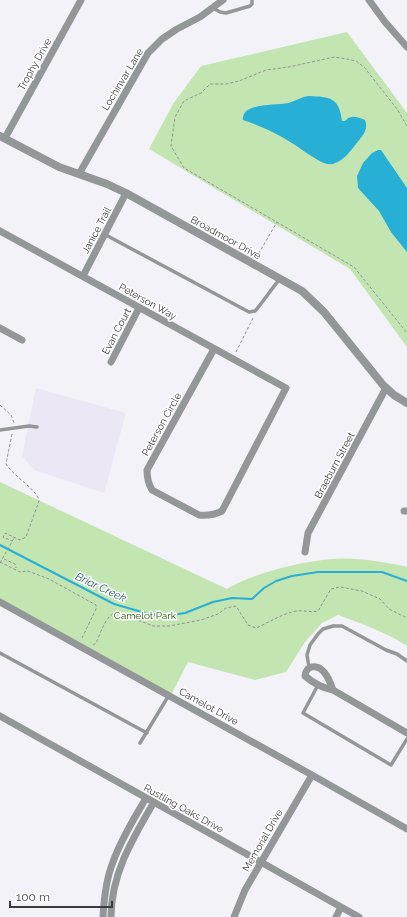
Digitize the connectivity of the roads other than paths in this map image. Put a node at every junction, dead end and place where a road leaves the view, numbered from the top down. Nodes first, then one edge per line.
1 (81, 0) edge
2 (223, 0) edge
3 (252, 0) edge
4 (369, 0) edge
5 (213, 8) junction
6 (407, 47) edge
7 (2, 137) edge
8 (79, 174) junction
9 (126, 193) junction
10 (0, 231) edge
11 (104, 234) junction
12 (83, 276) junction
13 (281, 278) junction
14 (139, 308) junction
15 (0, 328) edge
16 (22, 340) dead end
17 (214, 349) junction
18 (111, 362) dead end
19 (286, 388) joint
20 (386, 388) junction
21 (407, 403) edge
22 (37, 427) dead end
23 (0, 430) edge
24 (305, 552) dead end
25 (0, 602) edge
26 (0, 653) edge
27 (407, 661) edge
28 (309, 667) junction
29 (318, 685) junction
30 (333, 690) junction
31 (169, 695) junction
32 (0, 716) edge
33 (147, 733) junction
34 (407, 733) edge
35 (407, 739) edge
36 (140, 743) dead end
37 (312, 775) junction
38 (146, 798) junction
39 (154, 802) junction
40 (407, 829) edge
41 (261, 862) junction
42 (341, 907) junction
43 (103, 914) edge
44 (111, 915) edge
45 (234, 917) edge
46 (336, 917) edge
47 (358, 917) edge

1 - 7 street, Trophy Drive
2 - 5 street, Lochinvar Lane
3 - 5 lane
4 - 6 street
5 - 8 street, Lochinvar Lane
7 - 8 street, Broadmoor Drive
8 - 9 street, Broadmoor Drive
9 - 11 street, Janice Trail
9 - 13 street, Broadmoor Drive
10 - 12 street, Peterson Way
11 - 12 street, Janice Trail
11 - 13 lane
12 - 14 street, Peterson Way
13 - 20 street, Broadmoor Drive
14 - 17 street, Peterson Way
14 - 18 street, Evan Court
15 - 16 street
17 - 19 street, Peterson Way
17 - 19 street, Peterson Circle
20 - 21 street, Broadmoor Drive
20 - 24 street, Braeburn Street
22 - 23 lane
25 - 31 street, Camelot Drive
26 - 33 lane
27 - 28 lane
28 - 29 street
28 - 30 street
29 - 30 street
29 - 35 lane
30 - 34 street
31 - 33 lane
31 - 37 street, Camelot Drive
32 - 38 street, Rustling Oaks Drive
33 - 36 lane
37 - 40 street, Camelot Drive
37 - 41 street, Memorial Drive
38 - 39 street, Rustling Oaks Drive
38 - 43 street
39 - 41 street, Rustling Oaks Drive
39 - 44 street
41 - 42 street, Rustling Oaks Drive
41 - 45 street, Memorial Drive
42 - 46 street
42 - 47 street, Rustling Oaks Drive
43 - 44 street

